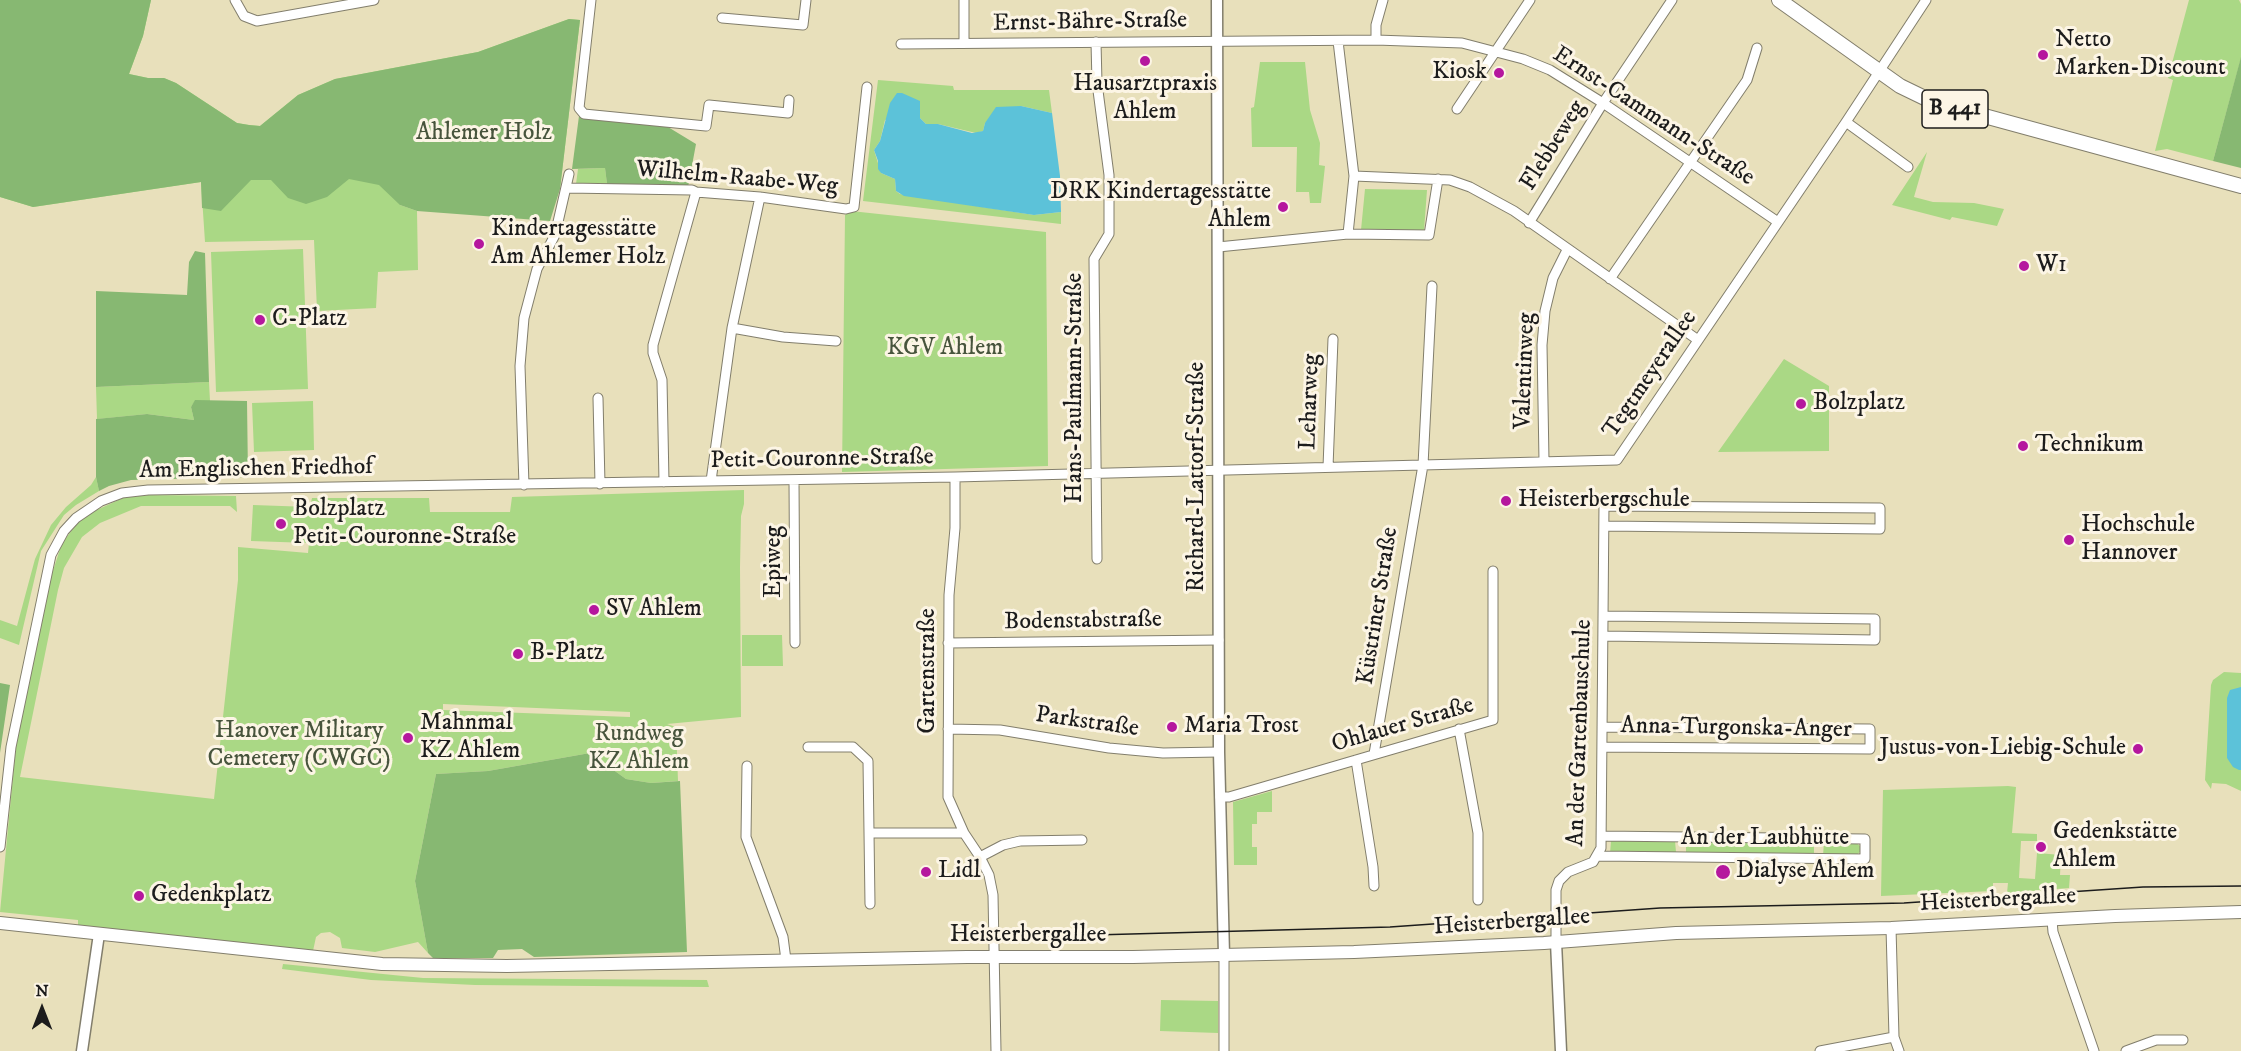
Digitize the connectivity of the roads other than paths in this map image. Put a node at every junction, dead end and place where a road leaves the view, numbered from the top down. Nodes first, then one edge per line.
1 (235, 0) edge
2 (374, 0) edge
3 (591, 0) edge
4 (806, 0) edge
5 (964, 0) edge
6 (1217, 0) edge
7 (1383, 0) edge
8 (1530, 0) edge
9 (1672, 0) edge
10 (1779, 0) edge
11 (1926, 0) edge
12 (722, 18) dead end
13 (1376, 40) junction
14 (1217, 41) junction
15 (1338, 41) junction
16 (1096, 42) junction
17 (964, 43) junction
18 (901, 44) dead end
19 (1757, 48) dead end
20 (1497, 50) junction
21 (1879, 72) junction
22 (867, 87) dead end
23 (789, 100) dead end
24 (1603, 103) junction
25 (1457, 110) dead end
26 (1846, 122) junction
27 (1690, 163) junction
28 (1908, 167) dead end
29 (569, 174) dead end
30 (1354, 176) junction
31 (1438, 179) junction
32 (2241, 186) edge
33 (567, 188) junction
34 (696, 192) junction
35 (760, 197) junction
36 (1778, 222) junction
37 (1529, 223) junction
38 (1348, 234) junction
39 (1218, 247) junction
40 (1567, 250) junction
41 (1610, 279) junction
42 (1432, 286) dead end
43 (732, 328) junction
44 (1334, 339) dead end
45 (1698, 340) junction
46 (836, 341) dead end
47 (598, 398) dead end
48 (1544, 461) junction
49 (1423, 465) junction
50 (1328, 467) junction
51 (1219, 469) junction
52 (1095, 473) junction
53 (955, 477) junction
54 (794, 480) junction
55 (711, 481) junction
56 (664, 482) junction
57 (600, 484) junction
58 (524, 485) junction
59 (425, 487) joint
60 (1684, 507) junction
61 (1821, 507) junction
62 (1604, 526) junction
63 (1684, 528) junction
64 (1820, 528) junction
65 (1097, 559) dead end
66 (1493, 571) dead end
67 (1604, 616) junction
68 (1681, 616) junction
69 (1819, 619) junction
70 (1603, 636) junction
71 (1681, 637) junction
72 (1818, 639) junction
73 (1219, 640) junction
74 (795, 643) dead end
75 (948, 643) junction
76 (1602, 727) junction
77 (1679, 727) junction
78 (1817, 728) junction
79 (948, 729) junction
80 (1459, 729) junction
81 (808, 747) dead end
82 (1602, 747) junction
83 (1679, 747) junction
84 (1817, 749) junction
85 (1219, 752) junction
86 (1374, 754) junction
87 (1356, 760) junction
88 (747, 765) dead end
89 (1220, 797) junction
90 (870, 833) junction
91 (964, 833) junction
92 (1602, 836) junction
93 (1679, 837) junction
94 (1817, 839) junction
95 (1082, 840) dead end
96 (0, 847) edge
97 (1598, 856) junction
98 (980, 857) junction
99 (1679, 857) junction
100 (1817, 859) junction
101 (1374, 886) dead end
102 (1479, 900) dead end
103 (870, 904) dead end
104 (2241, 912) edge
105 (2052, 920) junction
106 (0, 923) edge
107 (1891, 928) junction
108 (99, 934) junction
109 (1556, 942) junction
110 (1224, 955) junction
111 (994, 957) junction
112 (786, 960) junction
113 (1894, 1037) junction
114 (2183, 1040) dead end
115 (82, 1051) edge
116 (996, 1051) edge
117 (1224, 1051) edge
118 (1561, 1051) edge
119 (1820, 1051) edge
120 (1899, 1051) edge
121 (2094, 1051) edge
122 (2126, 1051) edge

1 - 2 street
3 - 23 street
4 - 12 street
5 - 17 street, Ernst-Bähre-Straße
6 - 14 street, Richard-Lattorf-Straße
7 - 13 street
8 - 20 street
9 - 24 street, Flebbeweg
10 - 21 main road, B 441
11 - 21 street, Tegtmeyerallee
13 - 15 street, Ernst-Cammann-Straße
13 - 20 street, Ernst-Cammann-Straße
14 - 15 street, Ernst-Cammann-Straße
14 - 16 street, Ernst-Bähre-Straße
14 - 39 street, Richard-Lattorf-Straße
15 - 30 street
16 - 17 street, Ernst-Bähre-Straße
16 - 52 street, Hans-Paulmann-Straße
17 - 18 street, Ernst-Bähre-Straße
19 - 27 street
20 - 24 street, Ernst-Cammann-Straße
20 - 25 street
21 - 26 street, Tegtmeyerallee
21 - 32 main road, B 441
22 - 35 street, Wilhelm-Raabe-Weg
24 - 27 street, Ernst-Cammann-Straße
24 - 37 street, Flebbeweg
26 - 28 street
26 - 36 street, Tegtmeyerallee
27 - 36 street, Ernst-Cammann-Straße
27 - 41 street
29 - 33 street
30 - 31 street
30 - 38 street
31 - 37 street
31 - 38 street
33 - 34 street, Wilhelm-Raabe-Weg
33 - 58 street
34 - 35 street, Wilhelm-Raabe-Weg
34 - 56 street
35 - 43 street
36 - 45 street, Tegtmeyerallee
37 - 40 street
38 - 39 street
39 - 51 street, Richard-Lattorf-Straße
40 - 41 street
40 - 48 street, Valentinweg
41 - 45 street
42 - 49 street, Küstriner Straße
43 - 46 street
43 - 55 street
44 - 50 street, Leharweg
45 - 48 street, Tegtmeyerallee
47 - 57 street
48 - 49 street, Tegtmeyerallee
49 - 50 street, Tegtmeyerallee
49 - 86 street, Küstriner Straße
50 - 51 street, Tegtmeyerallee
51 - 52 street, Petit-Couronne-Straße
51 - 73 street, Richard-Lattorf-Straße
52 - 53 street, Petit-Couronne-Straße
52 - 65 street, Hans-Paulmann-Straße
53 - 54 street, Petit-Couronne-Straße
53 - 75 street, Gartenstraße
54 - 55 street, Petit-Couronne-Straße
54 - 74 street, Epiweg
55 - 56 street, Petit-Couronne-Straße
56 - 57 street, Petit-Couronne-Straße
57 - 58 street, Petit-Couronne-Straße
58 - 59 street, Petit-Couronne-Straße
59 - 96 street, Am Englischen Friedhof
60 - 61 street
60 - 62 street, An der Gartenbauschule
60 - 63 street
61 - 64 street
61 - 64 street
62 - 63 street
62 - 67 street, An der Gartenbauschule
63 - 64 street
66 - 80 street, Ohlauer Straße
67 - 68 street
67 - 70 street, An der Gartenbauschule
68 - 69 street
68 - 71 street
69 - 72 street
69 - 72 street
70 - 71 street
70 - 76 street, An der Gartenbauschule
71 - 72 street
73 - 75 street, Bodenstabstraße
73 - 85 street, Richard-Lattorf-Straße
75 - 79 street, Gartenstraße
76 - 77 street, Anna-Turgonska-Anger
76 - 82 street, An der Gartenbauschule
77 - 78 street, Anna-Turgonska-Anger
77 - 83 street
78 - 84 street
78 - 84 street, Anna-Turgonska-Anger
79 - 85 street, Parkstraße
79 - 91 street, Gartenstraße
80 - 86 street, Ohlauer Straße
80 - 102 street
81 - 90 street
82 - 83 street, Anna-Turgonska-Anger
82 - 92 street, An der Gartenbauschule
83 - 84 street, Anna-Turgonska-Anger
85 - 89 street, Richard-Lattorf-Straße
86 - 87 street, Ohlauer Straße
87 - 89 street, Ohlauer Straße
87 - 101 street
88 - 112 street
89 - 110 street, Richard-Lattorf-Straße
90 - 91 street
90 - 103 street
91 - 98 street, Gartenstraße
92 - 93 street, An der Laubhütte
92 - 97 street, An der Gartenbauschule
93 - 94 street, An der Laubhütte
93 - 99 street
94 - 100 street
94 - 100 street, An der Laubhütte
95 - 98 street
97 - 99 street, An der Laubhütte
97 - 109 street, An der Gartenbauschule
98 - 111 street, Gartenstraße
99 - 100 street, An der Laubhütte
104 - 105 main road, Heisterbergallee
105 - 107 main road, Heisterbergallee
105 - 121 street
106 - 108 main road, Heisterbergallee
107 - 109 main road, Heisterbergallee
107 - 113 street
108 - 112 main road, Heisterbergallee
108 - 115 street
109 - 110 main road, Heisterbergallee
109 - 118 street
110 - 111 main road, Heisterbergallee
110 - 117 street
111 - 112 main road, Heisterbergallee
111 - 116 street, Gartenstraße
113 - 119 street
113 - 120 street
114 - 122 street

